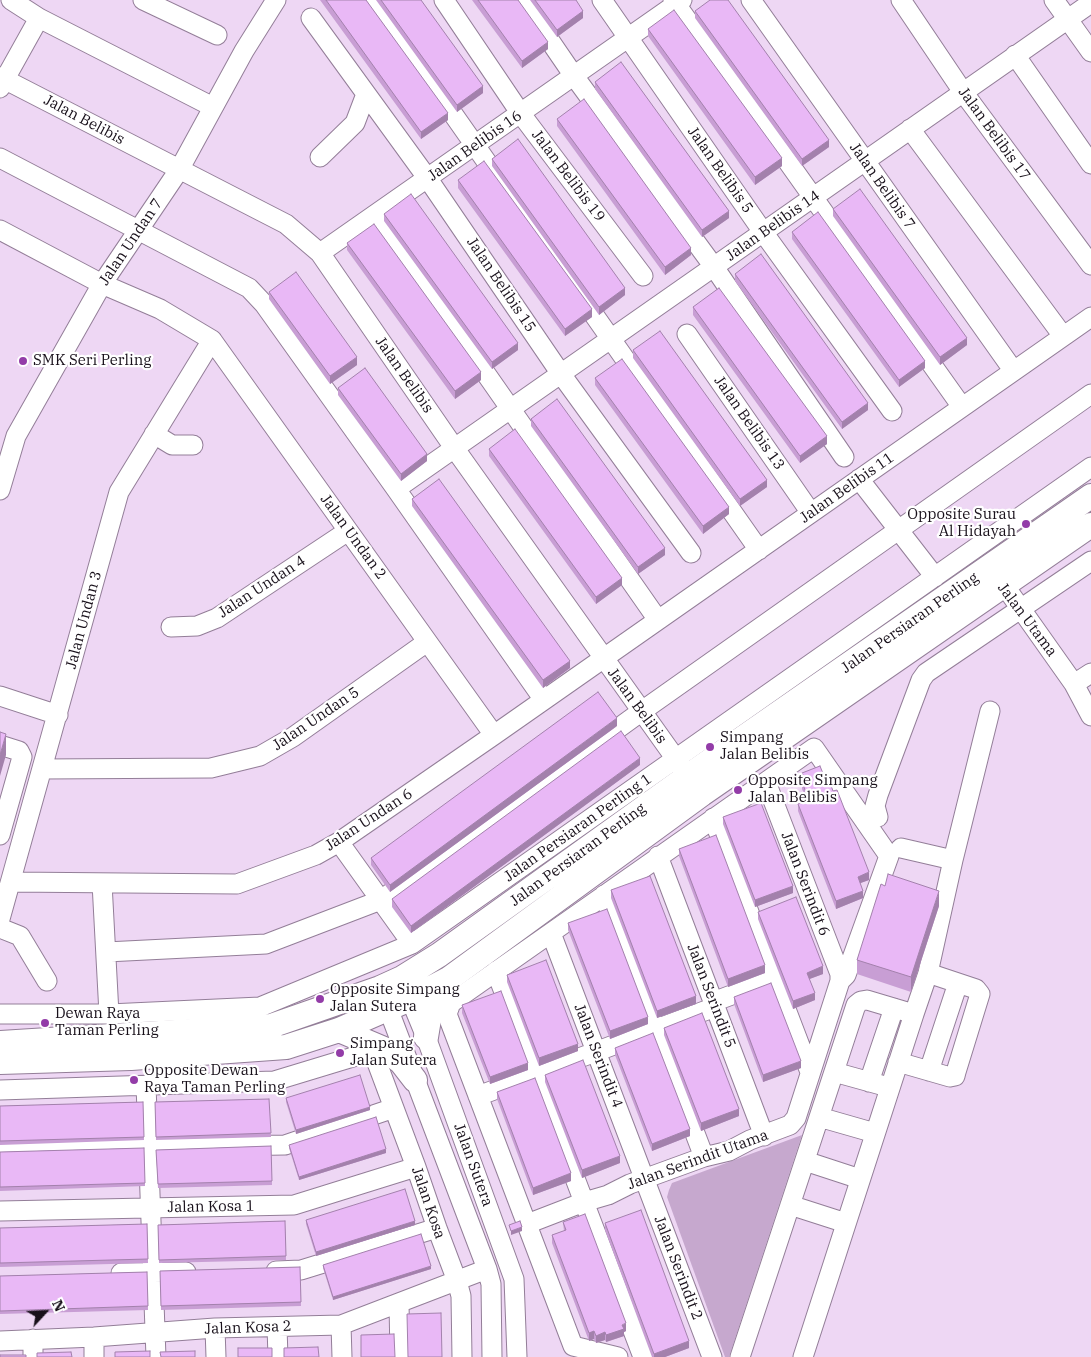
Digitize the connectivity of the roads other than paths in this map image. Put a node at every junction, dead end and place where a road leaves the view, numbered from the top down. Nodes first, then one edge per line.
1 (11, 0) edge
2 (276, 0) edge
3 (373, 0) edge
4 (444, 0) edge
5 (522, 0) edge
6 (602, 0) edge
7 (752, 0) edge
8 (901, 0) edge
9 (1054, 0) edge
10 (146, 1) edge
11 (677, 1) edge
12 (1091, 2) edge
13 (39, 18) junction
14 (311, 18) dead end
15 (1068, 19) junction
16 (217, 35) dead end
17 (629, 38) junction
18 (1091, 52) edge
19 (1015, 55) junction
20 (574, 76) junction
21 (2, 81) edge
22 (963, 92) junction
23 (366, 94) junction
24 (213, 107) junction
25 (521, 114) junction
26 (910, 130) junction
27 (475, 146) junction
28 (0, 158) edge
29 (320, 158) dead end
30 (864, 161) junction
31 (1091, 164) edge
32 (179, 170) junction
33 (428, 179) junction
34 (813, 197) junction
35 (375, 215) junction
36 (0, 230) edge
37 (139, 230) junction
38 (763, 232) junction
39 (320, 253) junction
40 (1091, 265) edge
41 (714, 267) junction
42 (643, 276) dead end
43 (102, 284) junction
44 (1091, 317) edge
45 (687, 334) dead end
46 (1063, 336) junction
47 (612, 339) junction
48 (212, 340) junction
49 (1013, 370) junction
50 (561, 374) junction
51 (1091, 394) edge
52 (962, 407) junction
53 (510, 410) junction
54 (892, 411) dead end
55 (154, 434) junction
56 (193, 445) dead end
57 (455, 449) junction
58 (844, 458) dead end
59 (1091, 467) edge
60 (859, 479) junction
61 (0, 490) edge
62 (396, 490) junction
63 (1091, 496) edge
64 (811, 513) junction
65 (1091, 525) edge
66 (348, 531) junction
67 (897, 531) junction
68 (759, 550) junction
69 (691, 553) dead end
70 (1091, 561) edge
71 (935, 577) junction
72 (969, 582) junction
73 (1004, 585) junction
74 (1021, 610) junction
75 (658, 620) junction
76 (171, 627) dead end
77 (427, 642) junction
78 (603, 659) junction
79 (1091, 673) edge
80 (1074, 684) junction
81 (0, 696) edge
82 (544, 700) junction
83 (642, 711) junction
84 (990, 711) dead end
85 (58, 715) junction
86 (1091, 716) edge
87 (494, 735) junction
88 (0, 745) edge
89 (42, 769) junction
90 (689, 777) junction
91 (766, 782) junction
92 (878, 817) dead end
93 (713, 818) junction
94 (0, 835) edge
95 (339, 842) junction
96 (901, 848) dead end
97 (658, 856) junction
98 (953, 860) junction
99 (10, 882) junction
100 (102, 883) junction
101 (604, 895) junction
102 (381, 900) junction
103 (0, 919) edge
104 (0, 928) edge
105 (551, 933) junction
106 (412, 944) junction
107 (106, 952) junction
108 (496, 971) junction
109 (928, 973) junction
110 (450, 978) junction
111 (774, 979) junction
112 (47, 981) dead end
113 (958, 983) junction
114 (840, 984) junction
115 (406, 988) junction
116 (384, 998) junction
117 (714, 1004) junction
118 (894, 1008) junction
119 (0, 1014) edge
120 (109, 1014) junction
121 (914, 1014) junction
122 (655, 1029) junction
123 (338, 1030) junction
124 (426, 1037) junction
125 (0, 1043) edge
126 (596, 1052) junction
127 (0, 1062) edge
128 (898, 1062) junction
129 (929, 1071) junction
130 (810, 1072) junction
131 (834, 1072) junction
132 (536, 1075) junction
133 (415, 1080) junction
134 (869, 1082) junction
135 (146, 1085) junction
136 (890, 1088) junction
137 (0, 1090) edge
138 (478, 1096) junction
139 (394, 1108) junction
140 (819, 1117) junction
141 (875, 1133) junction
142 (764, 1136) junction
143 (148, 1146) junction
144 (0, 1150) edge
145 (704, 1157) junction
146 (805, 1161) junction
147 (416, 1167) junction
148 (644, 1179) junction
149 (860, 1179) junction
150 (584, 1202) junction
151 (790, 1205) junction
152 (150, 1208) junction
153 (0, 1211) edge
154 (846, 1223) junction
155 (494, 1224) junction
156 (527, 1224) junction
157 (436, 1228) junction
158 (503, 1246) junction
159 (487, 1269) junction
160 (202, 1271) edge
161 (261, 1271) edge
162 (152, 1272) junction
163 (104, 1273) edge
164 (457, 1280) junction
165 (399, 1303) junction
166 (341, 1325) junction
167 (277, 1327) junction
168 (215, 1328) junction
169 (155, 1333) junction
170 (94, 1337) junction
171 (0, 1341) edge
172 (33, 1348) edge
173 (94, 1357) edge
174 (156, 1357) edge
175 (216, 1357) edge
176 (278, 1357) edge
177 (342, 1357) edge
178 (400, 1357) edge
179 (462, 1357) edge
180 (492, 1357) edge
181 (517, 1357) edge
182 (618, 1357) edge
183 (643, 1357) edge
184 (712, 1357) edge
185 (740, 1357) edge
186 (803, 1357) edge

1 - 13 street
2 - 24 street, Jalan Undan 7
3 - 27 street
4 - 25 street, Jalan Belibis 19
5 - 20 street
6 - 17 street, Jalan Belibis 5
7 - 30 street, Jalan Belibis 7
8 - 22 street, Jalan Belibis 17
9 - 15 street
10 - 16 street
11 - 17 street, Jalan Belibis 16
11 - 34 street
12 - 15 street, Jalan Belibis 14
13 - 21 street
13 - 24 street
14 - 23 street, Jalan Belibis 15
15 - 18 street
15 - 19 street, Jalan Belibis 14
17 - 20 street, Jalan Belibis 16
17 - 38 street, Jalan Belibis 5
19 - 22 street, Jalan Belibis 14
19 - 31 street
20 - 25 street, Jalan Belibis 16
20 - 41 street
21 - 32 street, Jalan Belibis
22 - 26 street, Jalan Belibis 14
22 - 40 street, Jalan Belibis 17
23 - 29 street
23 - 33 street, Jalan Belibis 15
24 - 32 street, Jalan Undan 7
25 - 27 street, Jalan Belibis 16
25 - 42 street, Jalan Belibis 19
26 - 30 street, Jalan Belibis 14
26 - 46 street
27 - 33 street, Jalan Belibis 16
27 - 47 street
28 - 37 street
30 - 34 street, Jalan Belibis 14
30 - 49 street, Jalan Belibis 7
32 - 37 street, Jalan Undan 7
32 - 39 street, Jalan Belibis
33 - 35 street, Jalan Belibis 16
33 - 50 street, Jalan Belibis 15
34 - 38 street, Jalan Belibis 14
34 - 52 street
35 - 39 street, Jalan Belibis 16
35 - 53 street
36 - 43 street
37 - 43 street, Jalan Undan 7
37 - 62 street
38 - 41 street, Jalan Belibis 14
38 - 54 street, Jalan Belibis 5
39 - 57 street, Jalan Belibis
41 - 47 street, Jalan Belibis 14
41 - 58 street
43 - 48 street
43 - 61 street, Jalan Undan 7
44 - 46 street, Jalan Belibis 11
45 - 64 street, Jalan Belibis 13
46 - 49 street, Jalan Belibis 11
47 - 50 street, Jalan Belibis 14
47 - 68 street
48 - 55 street, Jalan Undan 3
48 - 66 street, Jalan Undan 2
49 - 52 street, Jalan Belibis 11
50 - 53 street, Jalan Belibis 14
50 - 69 street, Jalan Belibis 15
51 - 67 street
52 - 60 street, Jalan Belibis 11
53 - 57 street, Jalan Belibis 14
53 - 75 street
55 - 56 street
55 - 85 street, Jalan Undan 3
57 - 62 street, Jalan Belibis 14
57 - 78 street, Jalan Belibis
59 - 71 street, Jalan Persiaran Perling 1
60 - 64 street, Jalan Belibis 11
60 - 67 street
62 - 82 street
63 - 72 main road, Jalan Persiaran Perling
64 - 68 street, Jalan Belibis 11
65 - 73 main road, Jalan Persiaran Perling
66 - 76 street, Jalan Undan 4
66 - 77 street, Jalan Undan 2
67 - 71 street
67 - 83 street
68 - 75 street, Jalan Belibis 11
70 - 74 street
71 - 90 street, Jalan Persiaran Perling 1
72 - 73 street, Jalan Utama
72 - 90 main road, Jalan Persiaran Perling
73 - 74 street, Jalan Utama
73 - 90 main road, Jalan Persiaran Perling
74 - 80 street, Jalan Utama
74 - 92 street
75 - 78 street, Jalan Belibis 11
77 - 87 street, Jalan Undan 2
77 - 89 street, Jalan Undan 5
78 - 82 street, Jalan Undan 6
78 - 83 street, Jalan Belibis
79 - 80 street
80 - 86 street, Jalan Utama
81 - 85 street
82 - 87 street, Jalan Undan 6
83 - 90 street, Jalan Belibis
83 - 102 street
84 - 98 street
85 - 89 street, Jalan Undan 3
87 - 95 street, Jalan Undan 6
88 - 94 street
89 - 99 street, Jalan Undan 3
90 - 106 street, Jalan Persiaran Perling 1
90 - 110 main road, Jalan Persiaran Perling
90 - 115 main road, Jalan Persiaran Perling
91 - 93 street
91 - 114 street, Jalan Serindit 6
91 - 114 street, Jalan Serindit Utama
93 - 97 street
93 - 111 street
95 - 100 street, Jalan Undan 6
95 - 102 street
96 - 98 street
97 - 101 street
97 - 117 street, Jalan Serindit 5
98 - 109 street
99 - 100 street, Jalan Undan 6
99 - 103 street, Jalan Undan 3
100 - 107 street
101 - 105 street
101 - 122 street
102 - 106 street
102 - 107 street
104 - 112 street
105 - 108 street
105 - 126 street, Jalan Serindit 4
106 - 120 street, Jalan Persiaran Perling 1
107 - 120 street
108 - 132 street
108 - 138 street
109 - 113 street
109 - 121 street
110 - 115 main road, Jalan Persiaran Perling
110 - 124 main road
111 - 117 street
111 - 130 street
113 - 129 street
113 - 129 street
114 - 130 street, Jalan Serindit Utama
115 - 116 main road, Jalan Persiaran Perling
115 - 124 street, Jalan Sutera
116 - 123 main road, Jalan Persiaran Perling
116 - 125 main road, Jalan Persiaran Perling
116 - 133 street, Jalan Sutera
117 - 122 street
117 - 142 street, Jalan Serindit 5
118 - 121 street
118 - 131 street
118 - 134 street
119 - 120 street, Jalan Persiaran Perling 1
121 - 128 street
122 - 126 street
122 - 145 street
123 - 127 main road, Jalan Persiaran Perling
123 - 133 main road
124 - 155 street, Jalan Sutera
126 - 132 street
126 - 148 street, Jalan Serindit 4
128 - 129 street
128 - 136 street
130 - 142 street, Jalan Serindit Utama
131 - 134 street
131 - 140 street
132 - 138 street
132 - 150 street
133 - 159 street, Jalan Sutera
134 - 136 street
135 - 137 street
135 - 139 street, Jalan Kosa
135 - 143 street
136 - 141 street
138 - 156 street
139 - 143 street
139 - 147 street, Jalan Kosa
140 - 141 street
140 - 146 street
141 - 149 street
142 - 145 street, Jalan Serindit Utama
143 - 144 street
143 - 152 street
145 - 148 street, Jalan Serindit Utama
146 - 149 street
146 - 151 street
147 - 152 street, Jalan Kosa 1
147 - 157 street, Jalan Kosa
148 - 150 street, Jalan Serindit Utama
148 - 184 street, Jalan Serindit 2
149 - 154 street
150 - 156 street, Jalan Serindit Utama
150 - 183 street
151 - 154 street
151 - 185 street
152 - 153 street, Jalan Kosa 1
152 - 162 street
154 - 186 street
155 - 156 street
155 - 158 street, Jalan Sutera
156 - 158 street
156 - 182 street
157 - 161 street
157 - 164 street, Jalan Kosa
158 - 181 street, Jalan Sutera
159 - 164 street, Jalan Kosa 2
159 - 180 street, Jalan Sutera
160 - 162 street
162 - 163 street
162 - 169 street
164 - 165 street, Jalan Kosa 2
164 - 179 street, Jalan Kosa
165 - 166 street, Jalan Kosa 2
165 - 178 street
166 - 167 street, Jalan Kosa 2
166 - 177 street
167 - 168 street, Jalan Kosa 2
167 - 176 street
168 - 169 street, Jalan Kosa 2
168 - 175 street
169 - 170 street, Jalan Kosa 2
169 - 174 street
170 - 172 street, Jalan Kosa 2
170 - 173 street
171 - 172 street, Jalan Kosa 2

